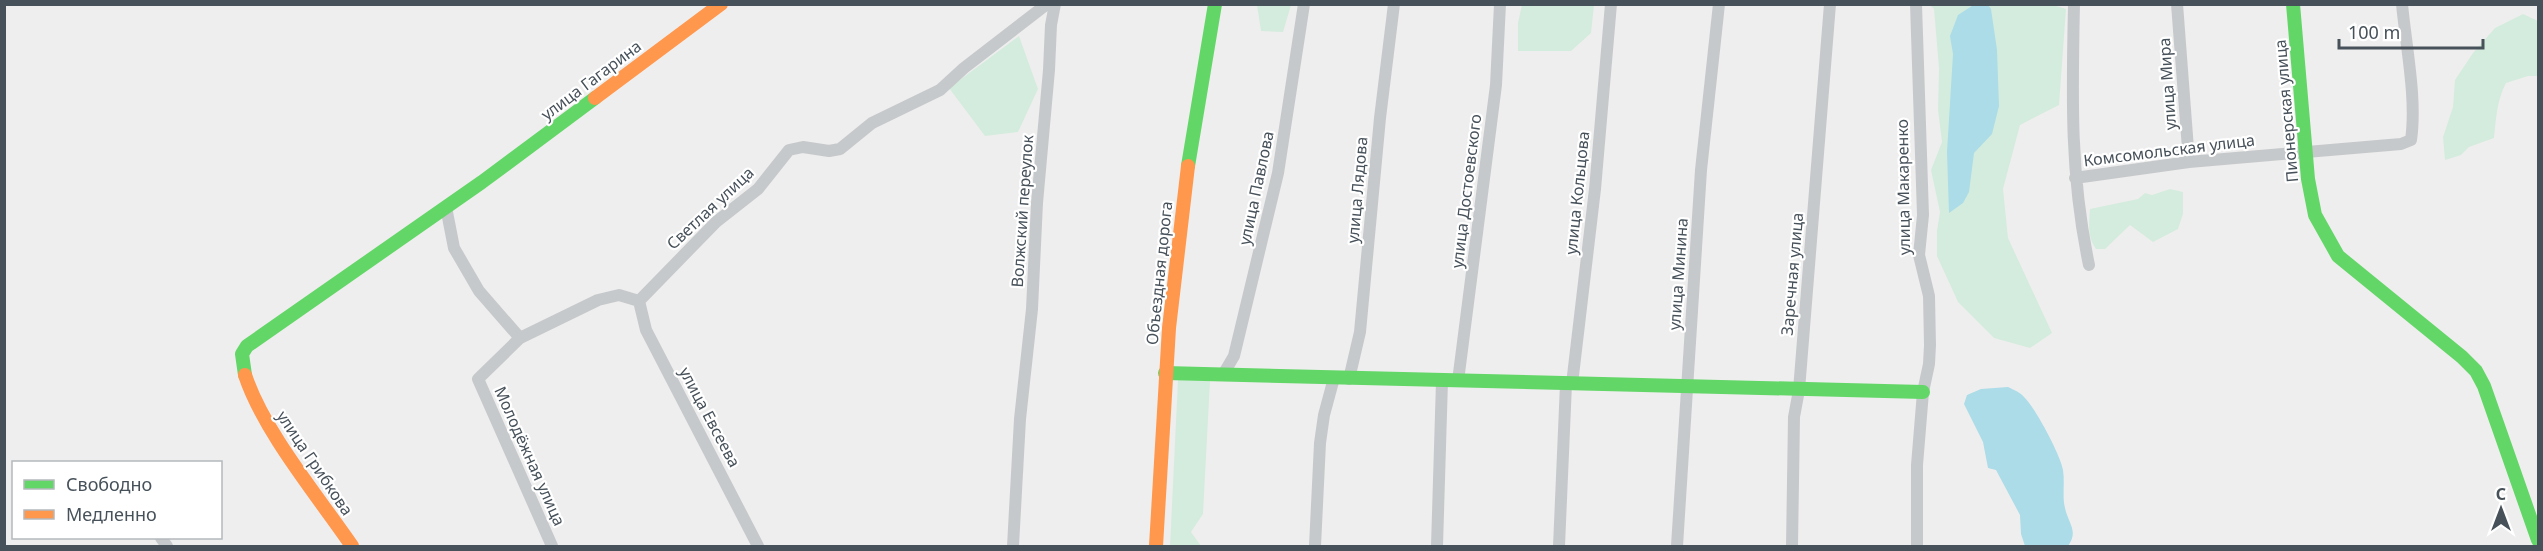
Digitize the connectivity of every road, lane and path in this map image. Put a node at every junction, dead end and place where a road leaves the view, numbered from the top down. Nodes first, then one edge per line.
1 (720, 4) edge
2 (1047, 4) edge
3 (1055, 4) edge
4 (1215, 4) edge
5 (1304, 4) edge
6 (1394, 4) edge
7 (1500, 4) edge
8 (1611, 4) edge
9 (1719, 4) edge
10 (1830, 4) edge
11 (1916, 4) edge
12 (2074, 4) edge
13 (2177, 4) edge
14 (2293, 4) edge
15 (2402, 4) edge
16 (2305, 152) junction
17 (2189, 162) junction
18 (2075, 178) junction
19 (446, 207) junction
20 (2089, 265) dead end
21 (639, 301) junction
22 (520, 338) junction
23 (1165, 373) junction
24 (1224, 373) junction
25 (1334, 378) junction
26 (1349, 379) junction
27 (1442, 381) junction
28 (1458, 381) junction
29 (1569, 384) junction
30 (1686, 388) junction
31 (1799, 390) junction
32 (1923, 392) junction
33 (2538, 540) edge
34 (352, 546) edge
35 (552, 546) edge
36 (758, 546) edge
37 (1013, 546) edge
38 (1156, 546) edge
39 (1315, 546) edge
40 (1437, 546) edge
41 (1559, 546) edge
42 (1677, 546) edge
43 (1792, 546) edge
44 (1917, 546) edge

1 - 19 street, улица Гагарина
2 - 21 street, Светлая улица
3 - 37 street, Волжский переулок
4 - 23 street, Объездная дорога
5 - 24 street, улица Павлова
6 - 26 street, улица Лядова
7 - 28 street, улица Достоевского
8 - 29 street, улица Кольцова
9 - 30 street, улица Минина
10 - 31 street, Заречная улица
11 - 32 street, улица Макаренко
12 - 18 street
13 - 17 street, улица Мира
14 - 16 street, Пионерская улица
15 - 16 street, Комсомольская улица
16 - 17 street, Комсомольская улица
16 - 33 street, Пионерская улица
17 - 18 street, Комсомольская улица
18 - 20 street
19 - 22 street
19 - 34 street, улица Грибкова
21 - 22 street
21 - 36 street, улица Евсеева
22 - 35 street, Молодёжная улица
23 - 24 street
23 - 38 street, Объездная дорога
24 - 25 street
25 - 26 street
25 - 39 street
26 - 27 street
27 - 28 street
27 - 40 street
28 - 29 street
29 - 30 street
29 - 41 street, улица Кольцова
30 - 31 street
30 - 42 street, улица Минина
31 - 32 street
31 - 43 street, Заречная улица
32 - 44 street, улица Макаренко

